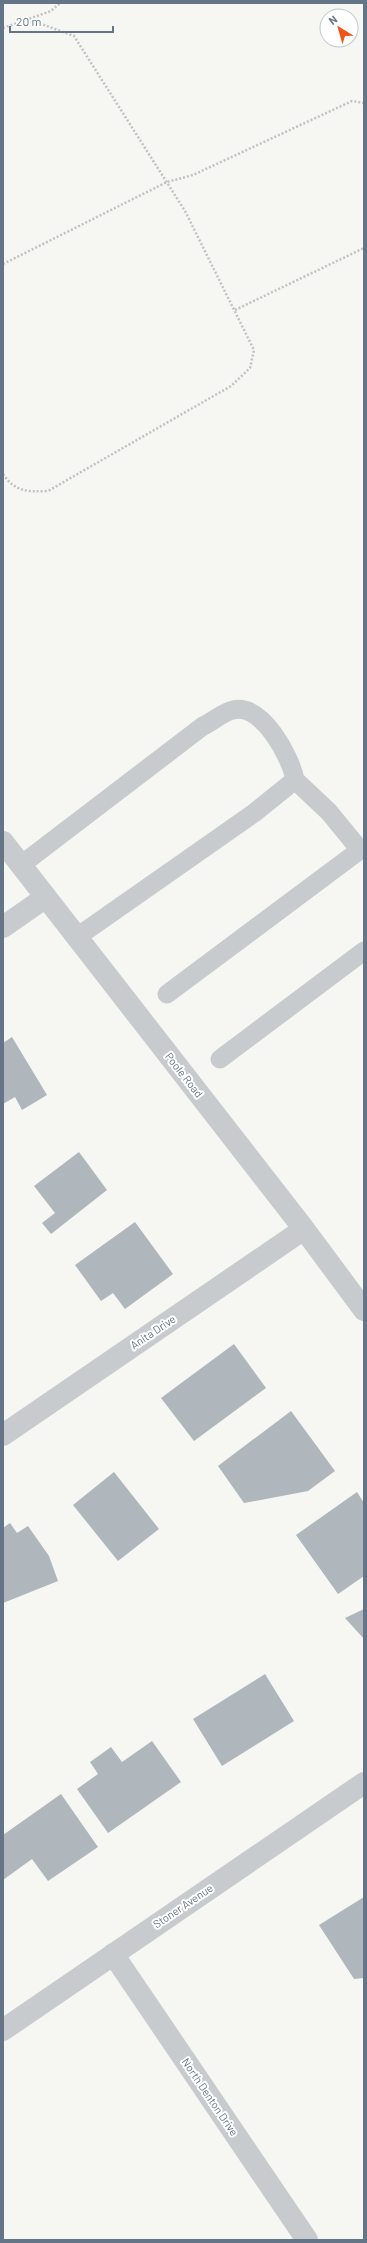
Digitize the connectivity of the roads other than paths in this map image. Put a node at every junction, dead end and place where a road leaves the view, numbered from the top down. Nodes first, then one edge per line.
1 (295, 780) junction
2 (3, 842) edge
3 (362, 853) edge
4 (21, 865) junction
5 (46, 897) junction
6 (3, 927) edge
7 (77, 937) junction
8 (364, 951) edge
9 (167, 994) dead end
10 (220, 1059) dead end
11 (304, 1229) junction
12 (364, 1310) edge
13 (3, 1435) edge
14 (364, 1783) edge
15 (113, 1954) junction
16 (3, 2030) edge
17 (307, 2240) edge

1 - 3 lane
1 - 4 lane
1 - 7 lane
2 - 4 street, Poole Road
3 - 9 lane
4 - 5 street, Poole Road
5 - 6 street
5 - 7 street, Poole Road
7 - 11 street, Poole Road
8 - 10 lane
11 - 12 street, Poole Road
11 - 13 street, Anita Drive
14 - 15 street, Stoner Avenue
15 - 16 street, Stoner Avenue
15 - 17 street, North Denton Drive

